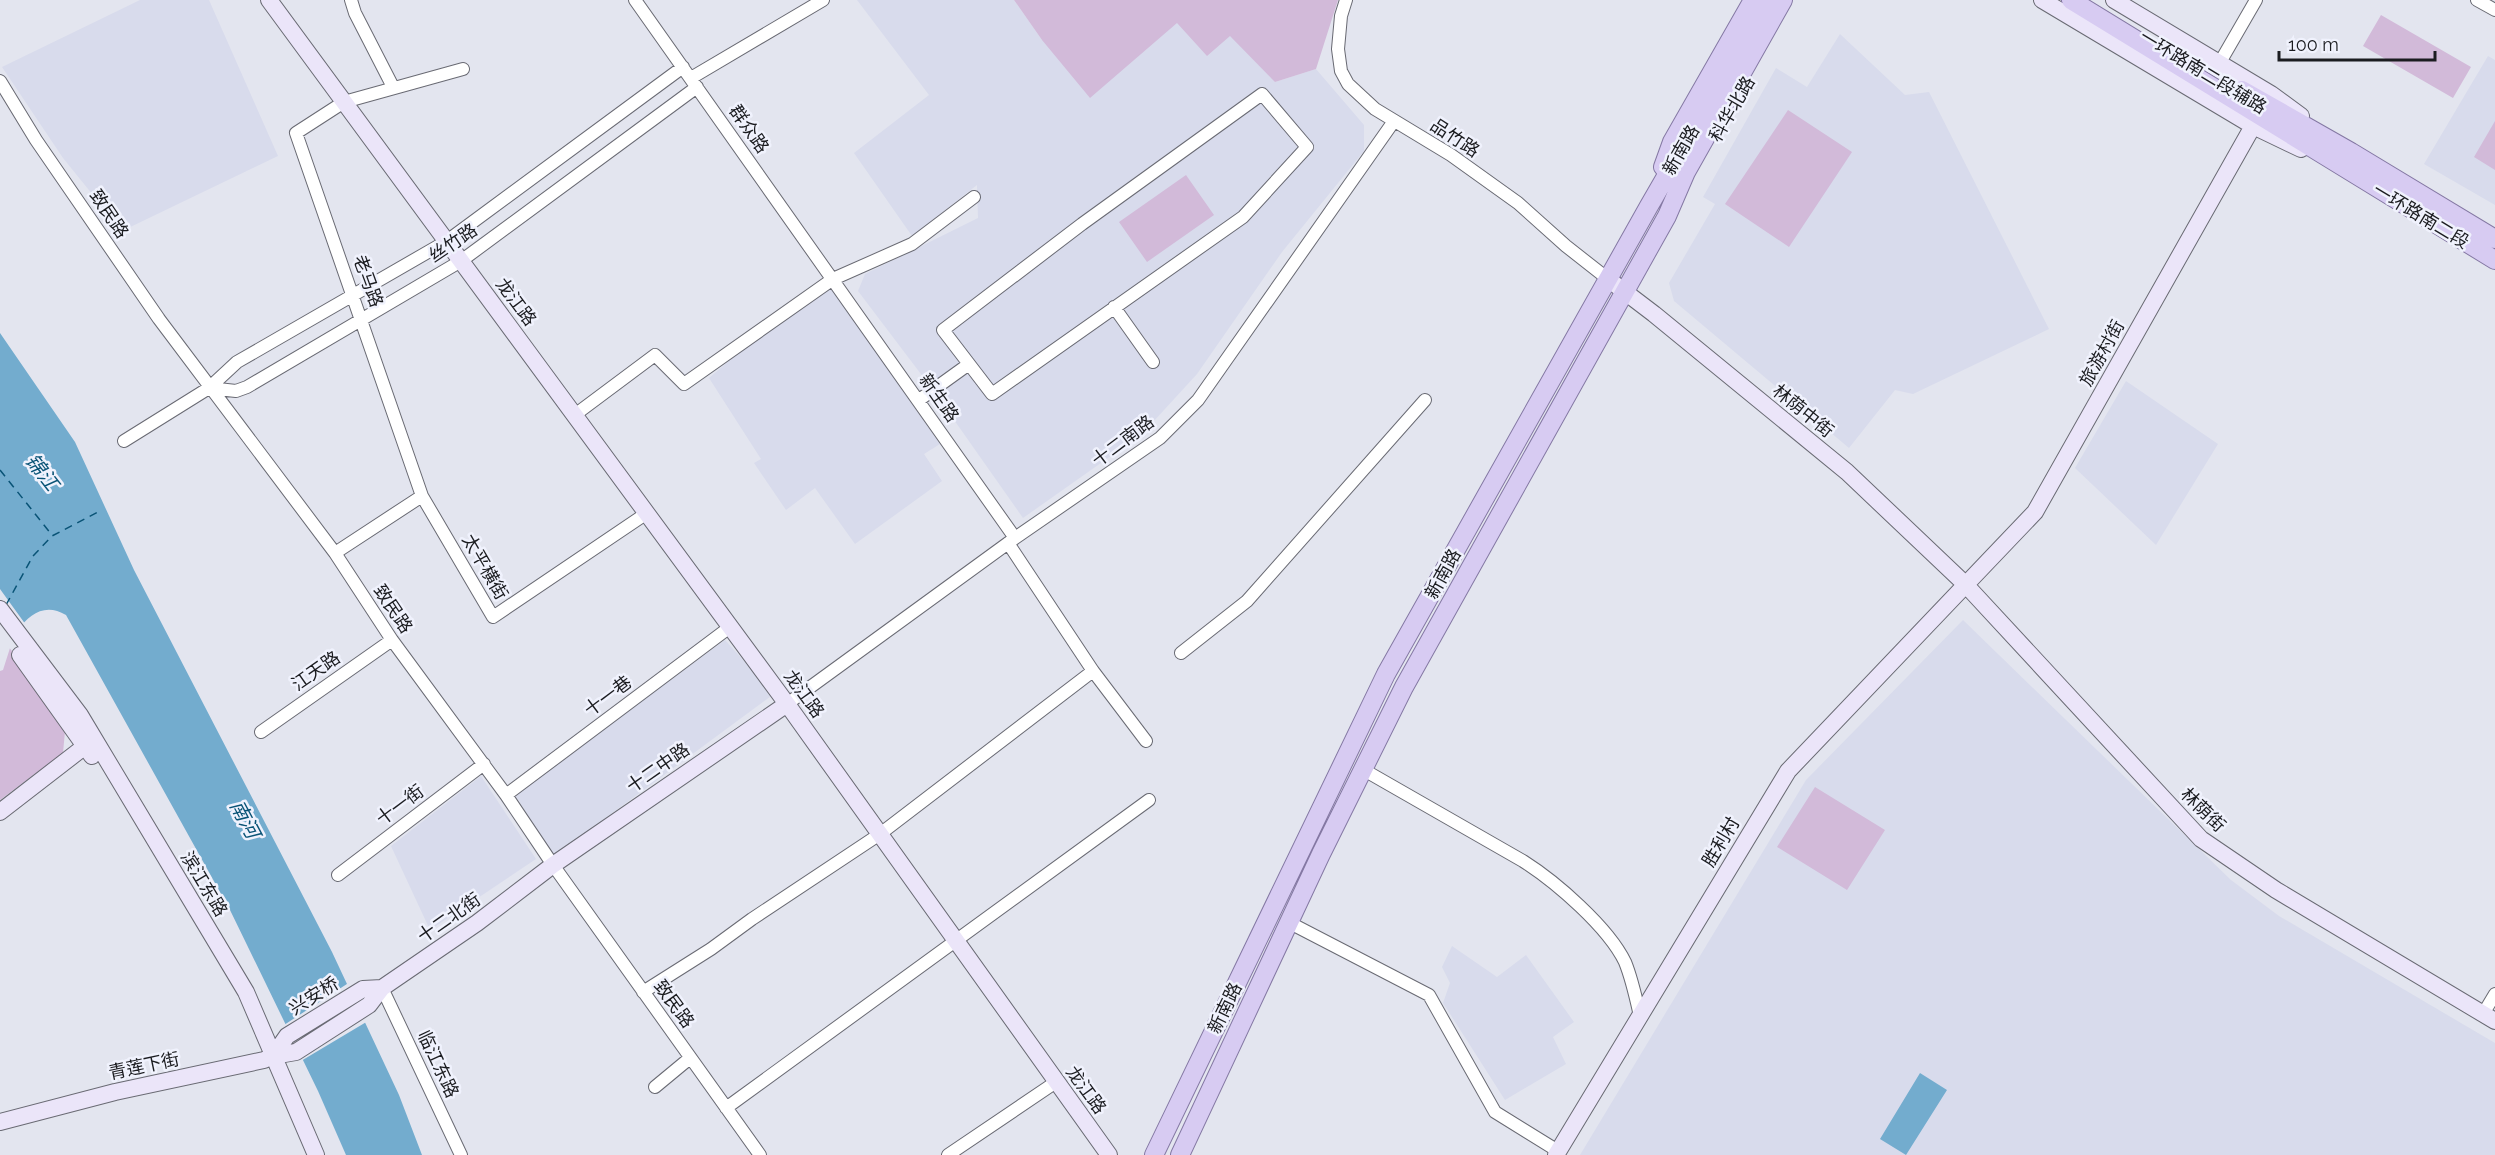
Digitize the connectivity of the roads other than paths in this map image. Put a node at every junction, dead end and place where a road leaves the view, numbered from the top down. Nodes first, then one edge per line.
1 (269, 0) edge
2 (351, 0) edge
3 (635, 0) edge
4 (823, 0) edge
5 (1346, 0) edge
6 (1795, 0) edge
7 (2042, 0) edge
8 (2071, 0) edge
9 (2087, 0) edge
10 (2114, 0) edge
11 (2256, 0) edge
12 (2477, 0) edge
13 (1769, 5) edge
14 (2495, 10) edge
15 (2219, 64) junction
16 (683, 67) junction
17 (464, 69) dead end
18 (0, 81) edge
19 (694, 83) junction
20 (393, 87) junction
21 (344, 102) junction
22 (1394, 121) junction
23 (2253, 126) junction
24 (2351, 152) junction
25 (2347, 171) junction
26 (974, 197) dead end
27 (1667, 216) junction
28 (2495, 239) edge
29 (447, 241) junction
30 (2495, 260) edge
31 (461, 261) junction
32 (833, 279) junction
33 (1608, 279) junction
34 (1624, 292) junction
35 (352, 295) junction
36 (1114, 307) junction
37 (362, 320) junction
38 (1153, 362) dead end
39 (969, 364) junction
40 (209, 388) junction
41 (919, 400) junction
42 (1425, 400) dead end
43 (576, 414) junction
44 (124, 441) dead end
45 (422, 496) junction
46 (647, 513) junction
47 (1011, 541) junction
48 (334, 553) junction
49 (1965, 585) junction
50 (0, 609) edge
51 (0, 627) edge
52 (730, 627) junction
53 (392, 640) junction
54 (1181, 653) dead end
55 (27, 654) junction
56 (1093, 671) junction
57 (787, 704) junction
58 (261, 732) dead end
59 (1146, 741) dead end
60 (90, 742) junction
61 (484, 764) junction
62 (1364, 770) junction
63 (506, 795) junction
64 (1149, 800) dead end
65 (0, 812) edge
66 (880, 834) junction
67 (552, 865) junction
68 (338, 875) dead end
69 (1290, 923) junction
70 (956, 941) junction
71 (382, 988) junction
72 (643, 992) junction
73 (2495, 994) edge
74 (1640, 1016) junction
75 (2489, 1018) edge
76 (269, 1058) junction
77 (690, 1058) junction
78 (1056, 1082) junction
79 (655, 1087) dead end
80 (726, 1108) junction
81 (0, 1122) edge
82 (1557, 1153) edge
83 (306, 1155) edge
84 (316, 1155) edge
85 (461, 1155) edge
86 (760, 1155) edge
87 (948, 1155) edge
88 (1109, 1155) edge
89 (1154, 1155) edge
90 (1179, 1155) edge

1 - 21 street
2 - 20 street
3 - 16 street, 群众路
4 - 19 street, 丝竹路
5 - 22 street, 品竹路
6 - 27 main road, 科华北路
7 - 23 street, 一环路南二段辅路
8 - 25 main road, 一环路南二段
9 - 24 main road, 一环路南二段
10 - 15 street, 一环路南二段辅路
11 - 15 street
12 - 14 street
13 - 27 main road, 新南路
13 - 33 main road, 新南路
15 - 24 street, 一环路南二段辅路
16 - 19 street, 群众路
16 - 29 street, 丝竹路
17 - 20 street
18 - 40 street, 致民路
19 - 31 street, 丝竹路
19 - 32 street, 群众路
20 - 21 street
21 - 29 street
21 - 35 street, 老马路
22 - 33 street, 品竹路
22 - 47 street, 十二南路
23 - 25 street, 一环路南二段辅路
23 - 49 street, 旅游村街
24 - 28 main road, 一环路南二段
25 - 30 main road, 一环路南二段
26 - 32 street
27 - 34 main road, 新南路
29 - 31 street
29 - 35 street, 丝竹路
31 - 37 street, 丝竹路
31 - 43 street, 龙江路
32 - 41 street, 新生路
32 - 43 street
33 - 34 street, 林荫中街
33 - 89 main road, 新南路
34 - 49 street, 林荫中街
34 - 62 main road, 新南路
35 - 37 street, 老马路
35 - 40 street, 丝竹路
36 - 38 street
36 - 39 street
36 - 39 street
37 - 40 street, 丝竹路
37 - 45 street, 老马路
39 - 41 street
40 - 44 street, 丝竹路
40 - 48 street, 致民路
41 - 47 street, 新生路
42 - 54 street
43 - 46 street, 龙江路
45 - 46 street, 太平横街
45 - 48 street
46 - 52 street, 龙江路
47 - 56 street, 新生路
47 - 57 street, 十二南路
48 - 53 street, 致民路
49 - 74 street, 胜利村
49 - 75 street, 林荫街
50 - 55 street
51 - 55 street
52 - 57 street, 龙江路
52 - 63 street, 十一巷
53 - 58 street, 江天路
53 - 61 street, 致民路
55 - 60 street, 滨江东路
56 - 59 street, 新生路
56 - 66 street
57 - 66 street, 龙江路
57 - 67 street, 十二中路
60 - 65 street
60 - 76 street, 滨江东路
61 - 63 street, 致民路
61 - 68 street, 十一街
62 - 69 main road, 新南路
62 - 74 street
63 - 67 street, 致民路
64 - 70 street
66 - 70 street, 龙江路
66 - 72 street
67 - 71 street, 十二北街
67 - 72 street, 致民路
69 - 82 street
69 - 90 main road, 新南路
70 - 78 street, 龙江路
70 - 80 street
71 - 76 street, 青莲下街
71 - 76 street, 兴安桥
71 - 85 street, 临江东路
72 - 77 street, 致民路
73 - 75 street
74 - 82 street, 胜利村
76 - 81 street, 青莲下街
76 - 83 street, 滨江东路
76 - 84 street, 滨江东路
77 - 79 street
77 - 80 street, 致民路
78 - 87 street
78 - 88 street, 龙江路
80 - 86 street, 致民路

